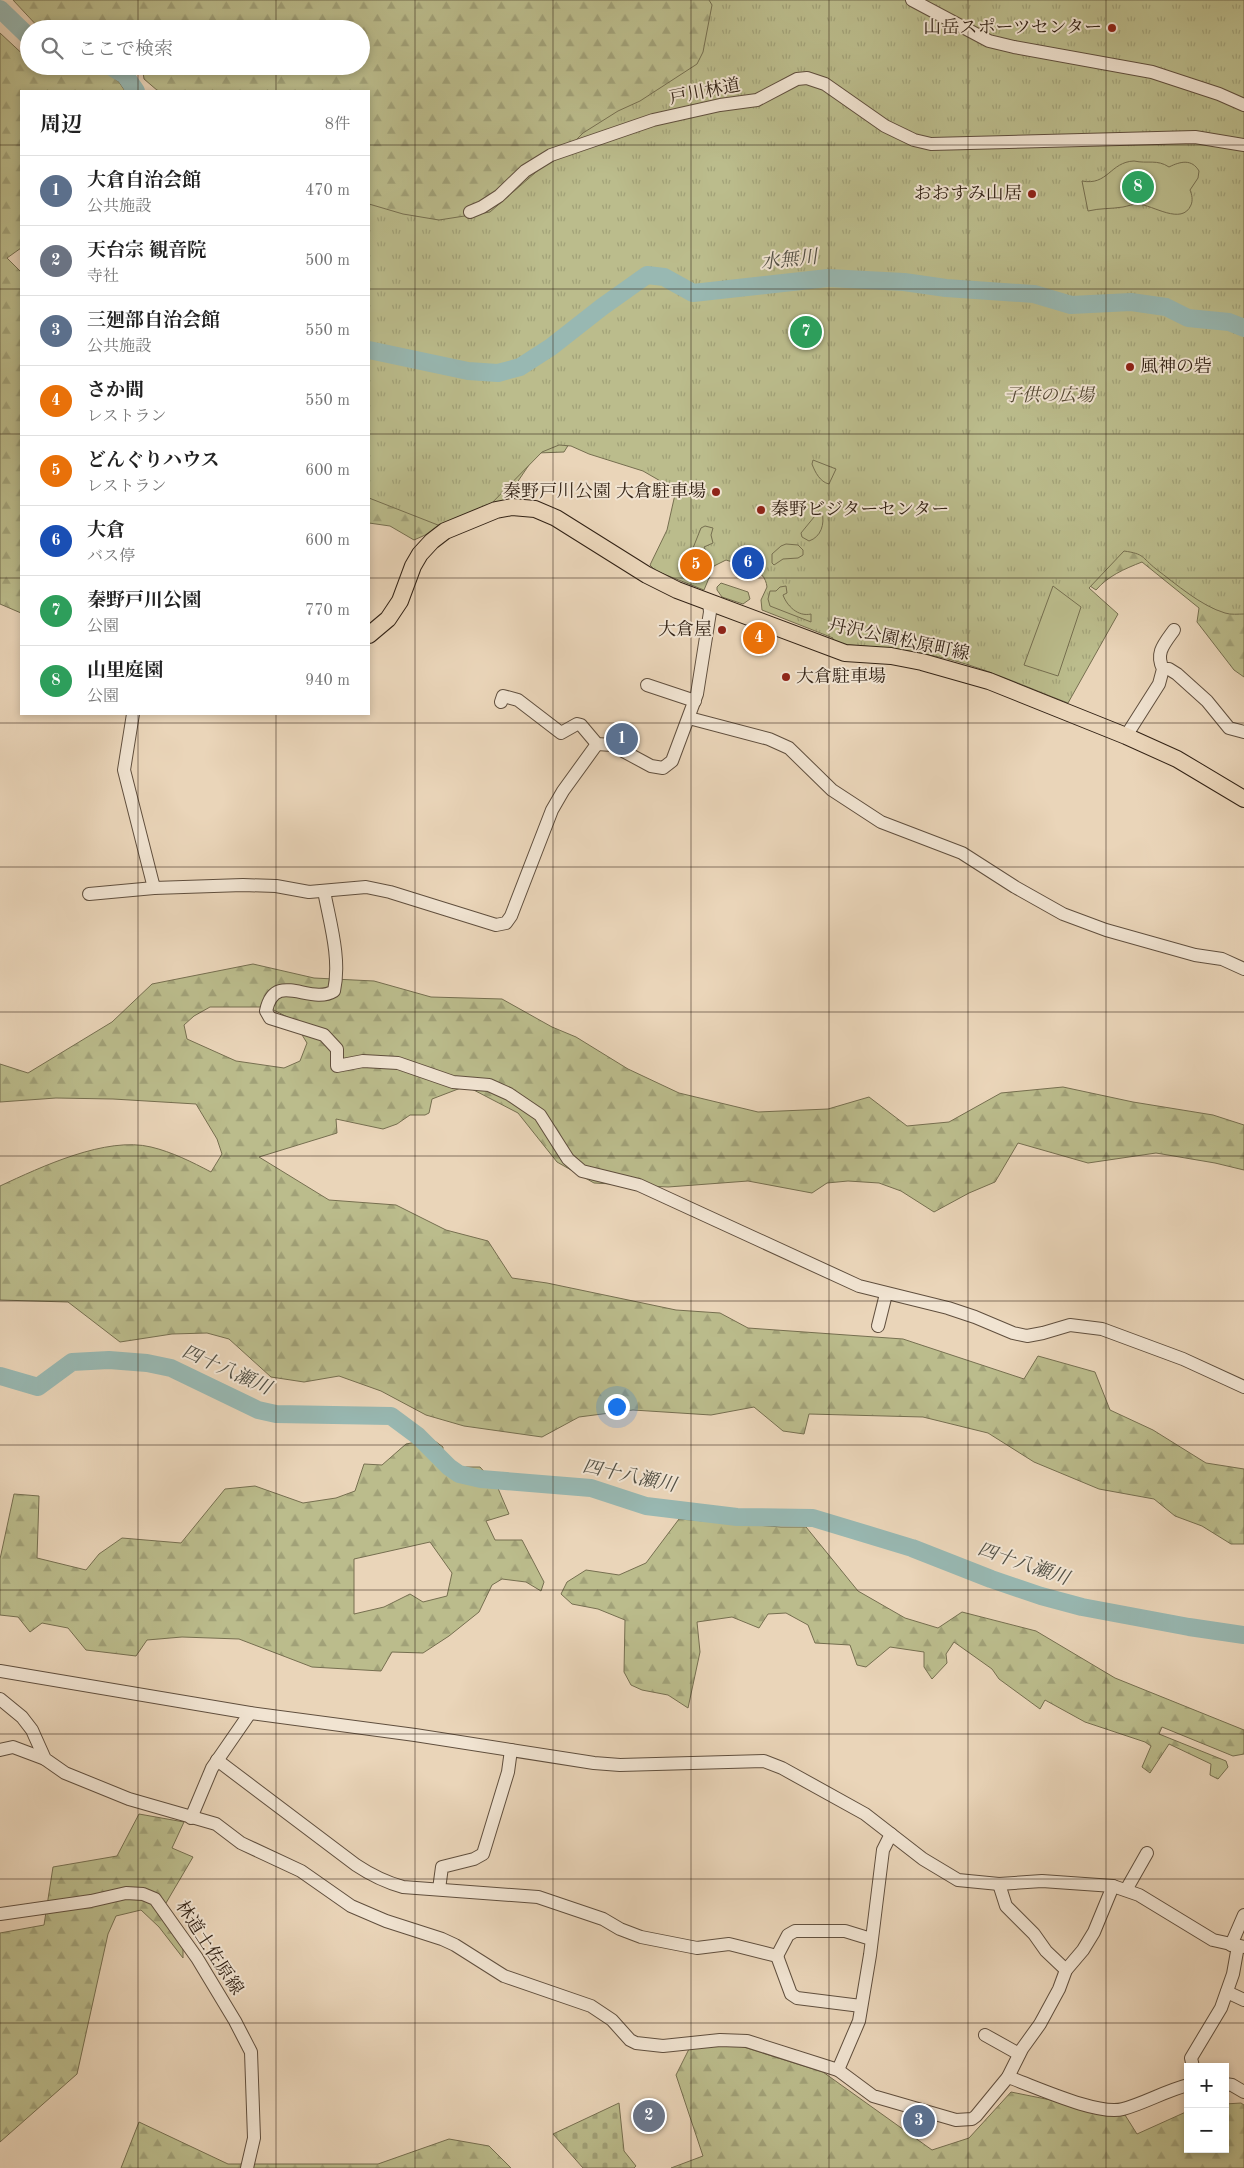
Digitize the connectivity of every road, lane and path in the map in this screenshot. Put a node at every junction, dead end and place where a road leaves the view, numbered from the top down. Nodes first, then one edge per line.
1 (912, 0) edge
2 (1244, 105) edge
3 (1244, 145) edge
4 (470, 212) dead end
5 (709, 602) junction
6 (1174, 630) dead end
7 (370, 634) edge
8 (1164, 669) junction
9 (647, 685) dead end
10 (695, 701) junction
11 (501, 702) dead end
12 (133, 715) edge
13 (689, 718) junction
14 (1244, 732) edge
15 (1126, 736) junction
16 (597, 744) junction
17 (1244, 800) edge
18 (154, 888) junction
19 (324, 891) junction
20 (89, 894) dead end
21 (1244, 970) edge
22 (886, 1294) junction
23 (878, 1326) dead end
24 (1244, 1387) edge
25 (0, 1671) edge
26 (0, 1699) edge
27 (250, 1713) junction
28 (0, 1750) edge
29 (511, 1750) junction
30 (46, 1759) junction
31 (217, 1760) junction
32 (191, 1818) junction
33 (891, 1834) junction
34 (1147, 1853) dead end
35 (999, 1884) junction
36 (1113, 1886) junction
37 (439, 1890) junction
38 (1126, 1890) junction
39 (0, 1914) edge
40 (1244, 1915) edge
41 (871, 1939) junction
42 (1238, 1946) edge
43 (777, 1956) junction
44 (1066, 1970) junction
45 (1227, 1992) junction
46 (1244, 2000) edge
47 (861, 2006) junction
48 (985, 2035) dead end
49 (1019, 2054) junction
50 (1192, 2063) edge
51 (838, 2070) junction
52 (1008, 2077) junction
53 (1229, 2085) edge
54 (1184, 2086) edge
55 (1244, 2092) edge
56 (247, 2168) edge

1 - 2 street
3 - 4 street, 戸川林道
5 - 7 main road, 丹沢公園松原町線
5 - 10 street
5 - 15 main road, 丹沢公園松原町線
6 - 8 street
8 - 14 street
8 - 15 street
9 - 10 street
10 - 13 street
11 - 16 street
12 - 18 street
13 - 16 street
13 - 21 street
15 - 17 main road, 丹沢公園松原町線
16 - 19 street
18 - 19 street
18 - 20 street
19 - 22 street
22 - 23 street
22 - 24 street
25 - 27 street
26 - 30 street
27 - 29 street
27 - 31 street
28 - 30 street
29 - 33 street
29 - 37 street
30 - 32 street
31 - 32 street
31 - 37 street
32 - 51 street
33 - 35 street
33 - 41 street
34 - 38 street
35 - 36 street
35 - 44 street
36 - 38 street
36 - 44 street
37 - 43 street
38 - 42 street
39 - 56 street, 林道土佐原線
40 - 42 street
41 - 43 street
41 - 47 street
42 - 45 street
43 - 47 street
44 - 49 street
45 - 46 street
45 - 50 street
47 - 51 street
48 - 49 street
49 - 52 street
51 - 52 street
52 - 54 street
53 - 55 street

